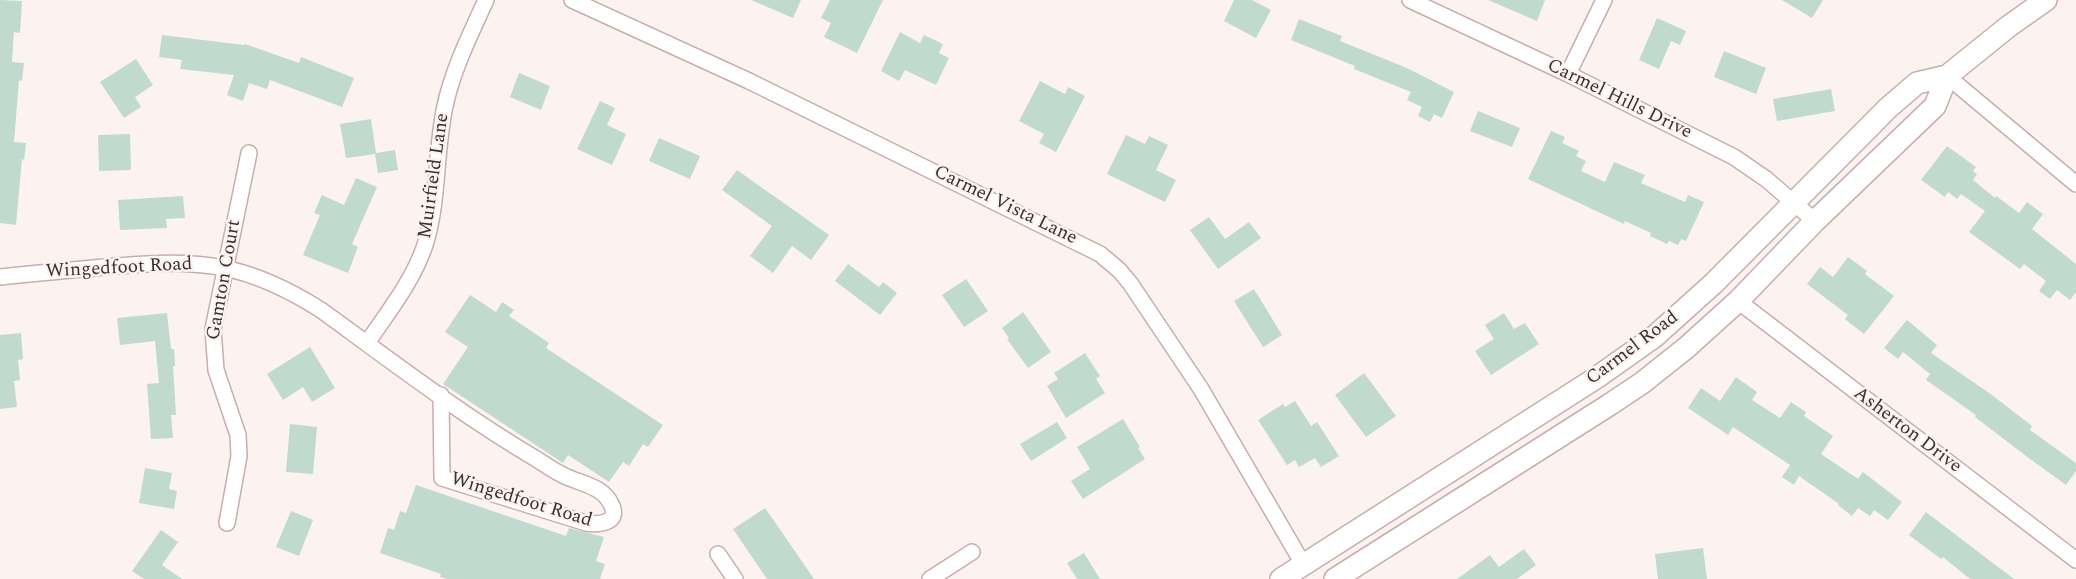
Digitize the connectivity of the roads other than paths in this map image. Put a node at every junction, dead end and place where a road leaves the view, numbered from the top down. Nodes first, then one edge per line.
1 (486, 0) edge
2 (572, 0) edge
3 (1410, 0) edge
4 (1604, 0) edge
5 (2046, 0) edge
6 (1568, 74) junction
7 (1947, 76) junction
8 (249, 153) dead end
9 (2076, 184) edge
10 (1793, 202) junction
11 (1816, 221) junction
12 (225, 268) junction
13 (0, 277) edge
14 (1738, 301) junction
15 (367, 343) junction
16 (441, 396) junction
17 (227, 523) dead end
18 (972, 552) dead end
19 (718, 554) dead end
20 (2076, 560) edge
21 (1304, 564) junction
22 (735, 579) edge
23 (930, 579) edge
24 (1281, 579) edge
25 (1335, 579) edge

1 - 15 street, Muirfield Lane
2 - 21 street, Carmel Vista Lane
3 - 6 street, Carmel Hills Drive
4 - 6 street
5 - 7 main road, Carmel Road
6 - 10 street, Carmel Hills Drive
7 - 9 street
7 - 10 main road, Carmel Road
7 - 11 main road, Carmel Road
8 - 12 street, Gamton Court
10 - 11 street, Carmel Hills Drive
10 - 21 main road, Carmel Road
11 - 14 main road, Carmel Road
12 - 13 street, Wingedfoot Road
12 - 15 street, Wingedfoot Road
12 - 17 street, Gamton Court
14 - 20 street, Asherton Drive
14 - 25 main road, Carmel Road
15 - 16 street, Wingedfoot Road
16 - 16 street, Wingedfoot Road
18 - 23 street
19 - 22 street
21 - 24 main road, Carmel Road

